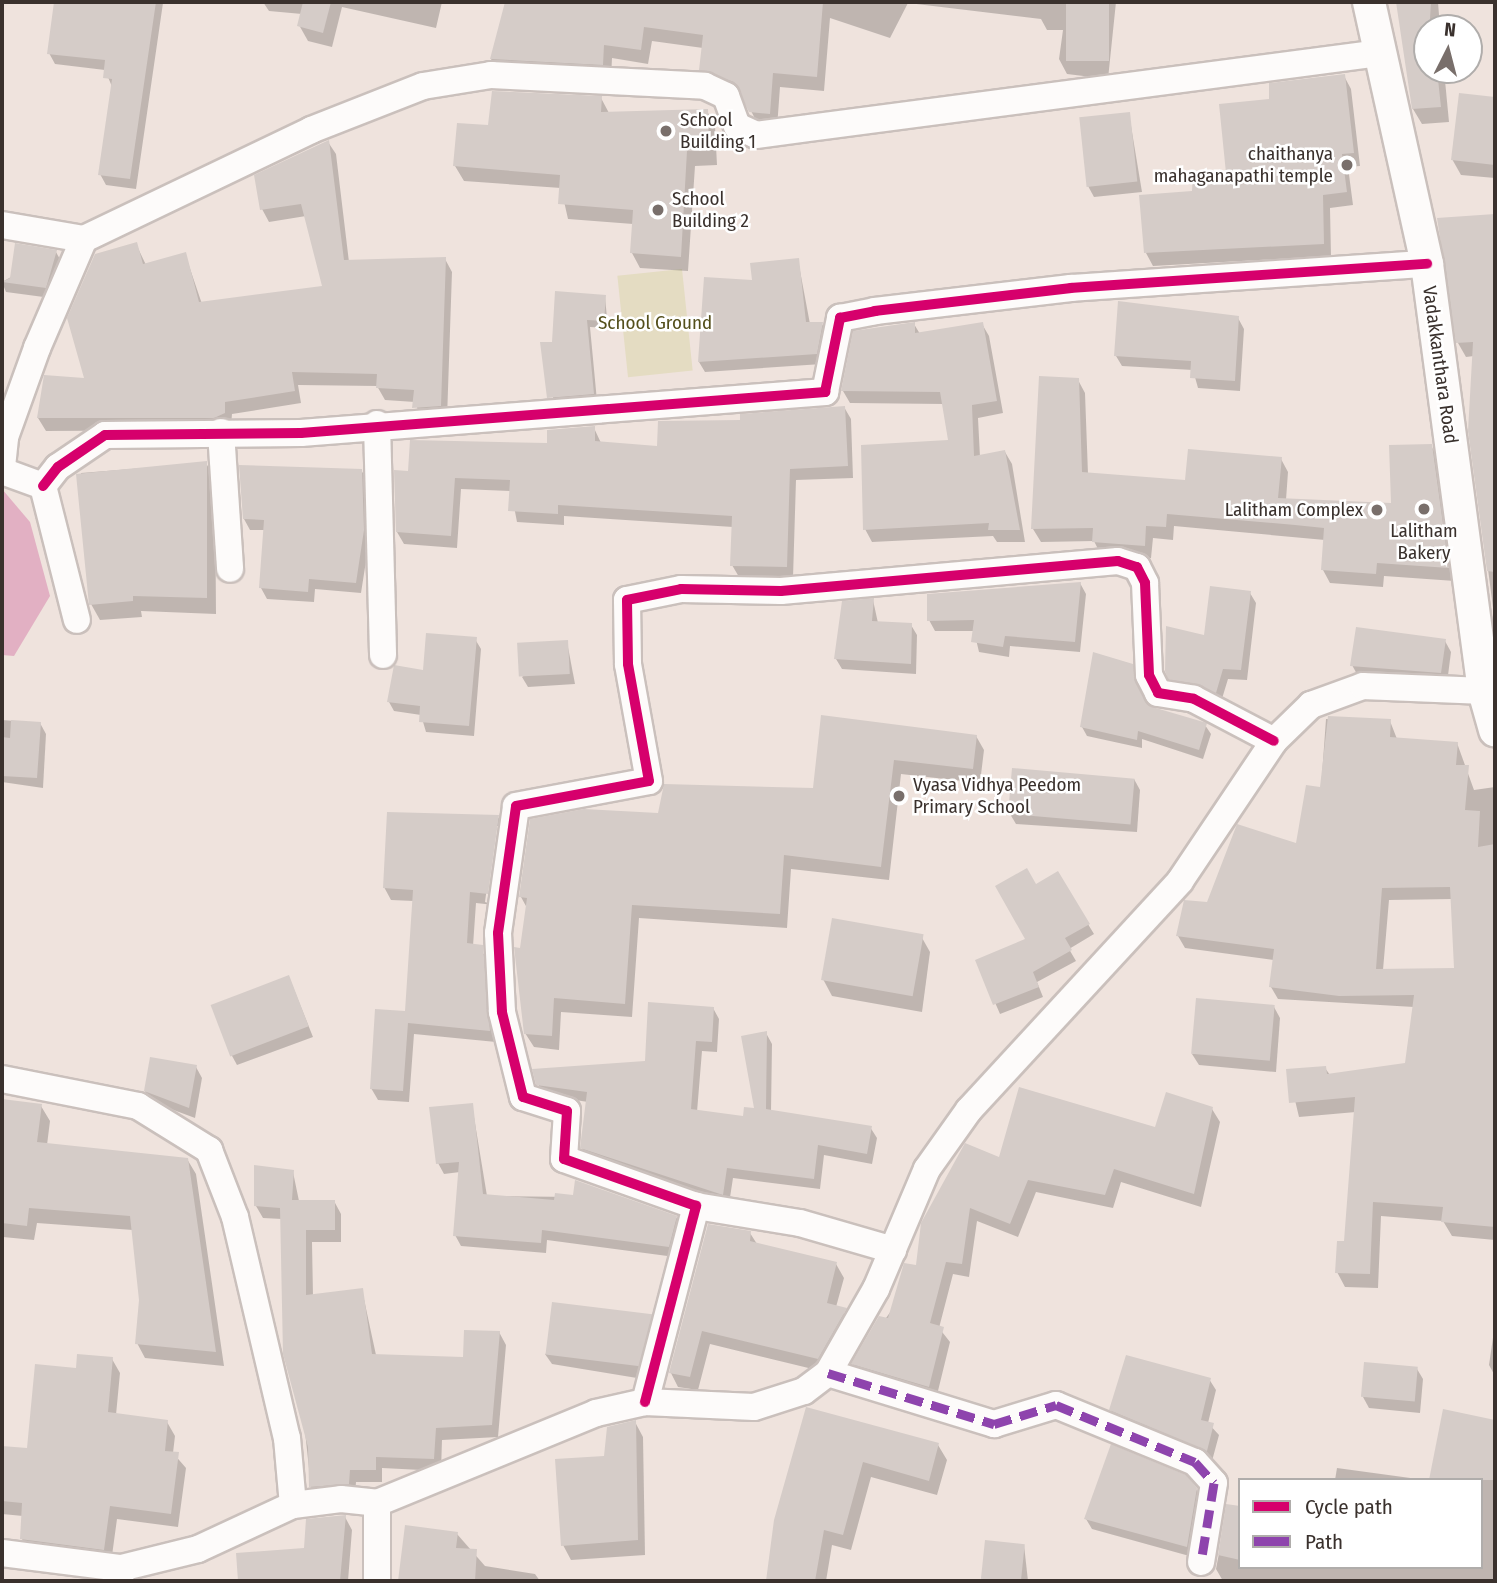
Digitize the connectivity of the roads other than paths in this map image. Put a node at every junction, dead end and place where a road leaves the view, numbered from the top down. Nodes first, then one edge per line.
1 (1369, 2) edge
2 (1379, 53) junction
3 (2, 225) edge
4 (84, 239) junction
5 (1427, 264) junction
6 (377, 424) junction
7 (222, 432) junction
8 (2, 469) edge
9 (43, 486) junction
10 (230, 569) dead end
11 (77, 620) dead end
12 (383, 654) dead end
13 (1484, 691) junction
14 (1495, 730) edge
15 (1274, 741) junction
16 (2, 1079) edge
17 (696, 1206) junction
18 (893, 1250) junction
19 (828, 1373) junction
20 (645, 1402) junction
21 (377, 1503) junction
22 (293, 1505) junction
23 (2, 1553) edge
24 (1200, 1562) dead end
25 (120, 1575) edge
26 (377, 1581) edge

1 - 2 street, Vadakkanthara Road
2 - 4 street
2 - 5 street, Vadakkanthara Road
3 - 4 street
4 - 8 street
5 - 6 street
5 - 13 street, Vadakkanthara Road
6 - 7 street
6 - 12 street
7 - 9 street
7 - 10 street
8 - 9 street
9 - 11 street
13 - 14 street, Vadakkanthara Road
13 - 15 street
15 - 17 street
15 - 18 street
16 - 22 street
17 - 18 street
17 - 20 street
18 - 19 street
19 - 20 street
19 - 24 street
20 - 21 street
21 - 22 street
21 - 26 street
22 - 25 street
23 - 25 street

